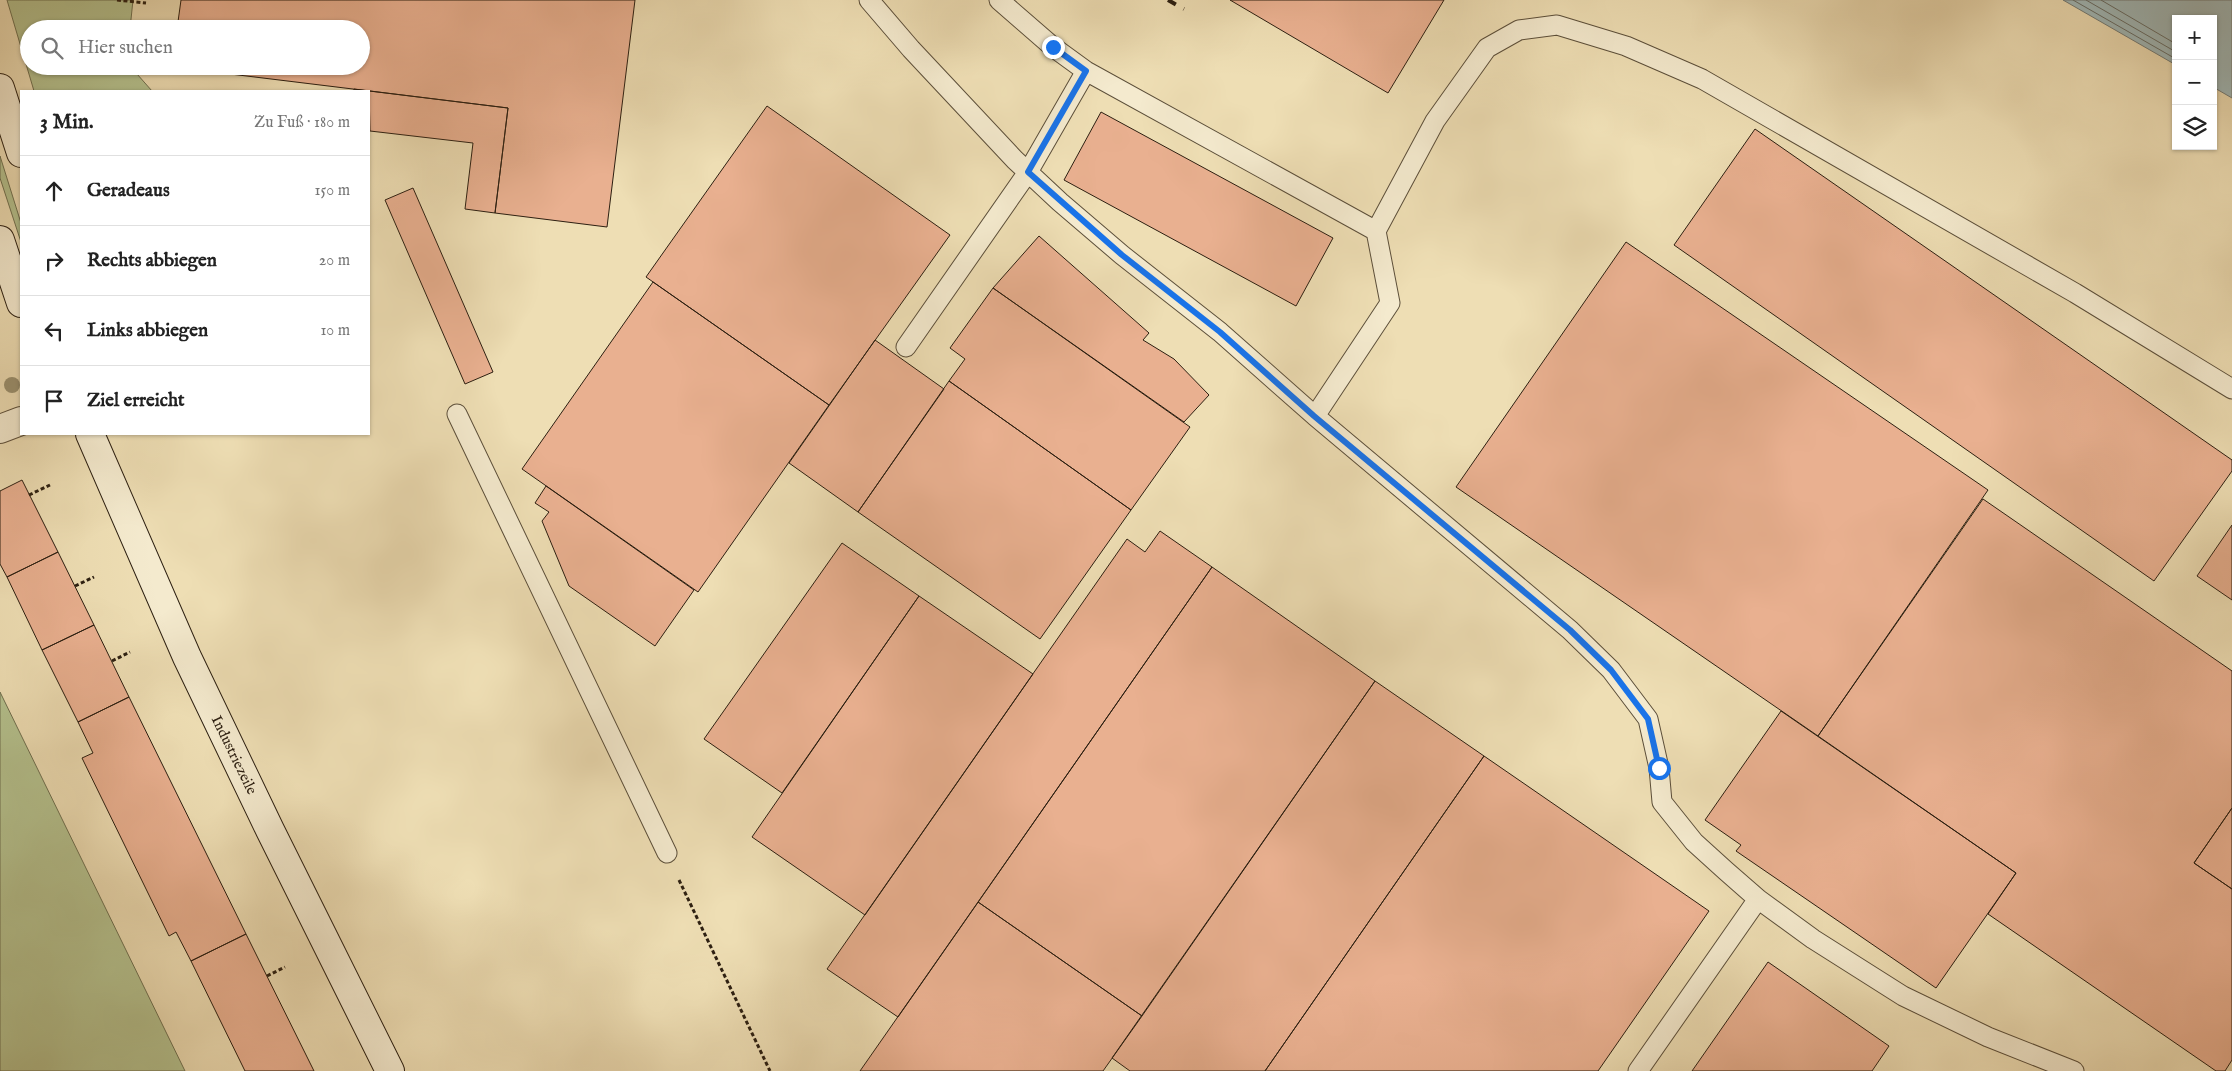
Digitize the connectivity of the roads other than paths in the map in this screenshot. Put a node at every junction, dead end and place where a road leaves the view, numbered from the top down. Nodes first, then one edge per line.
1 (868, 0) edge
2 (999, 0) edge
3 (1086, 71) junction
4 (0, 88) edge
5 (20, 150) edge
6 (1028, 172) junction
7 (1376, 231) junction
8 (0, 240) edge
9 (20, 300) edge
10 (906, 347) dead end
11 (2232, 389) edge
12 (457, 414) dead end
13 (1314, 416) junction
14 (20, 421) edge
15 (0, 429) edge
16 (90, 435) edge
17 (667, 853) road end
18 (1758, 899) junction
19 (390, 1071) edge
20 (1638, 1071) edge
21 (2074, 1071) edge

1 - 6 lane
2 - 3 lane
3 - 6 lane
3 - 7 lane
4 - 5 main road
6 - 10 lane
6 - 13 lane
7 - 11 lane
7 - 13 lane
8 - 9 main road
12 - 17 lane
13 - 18 lane
14 - 15 main road
16 - 19 main road, Industriezeile
18 - 20 lane
18 - 21 lane

